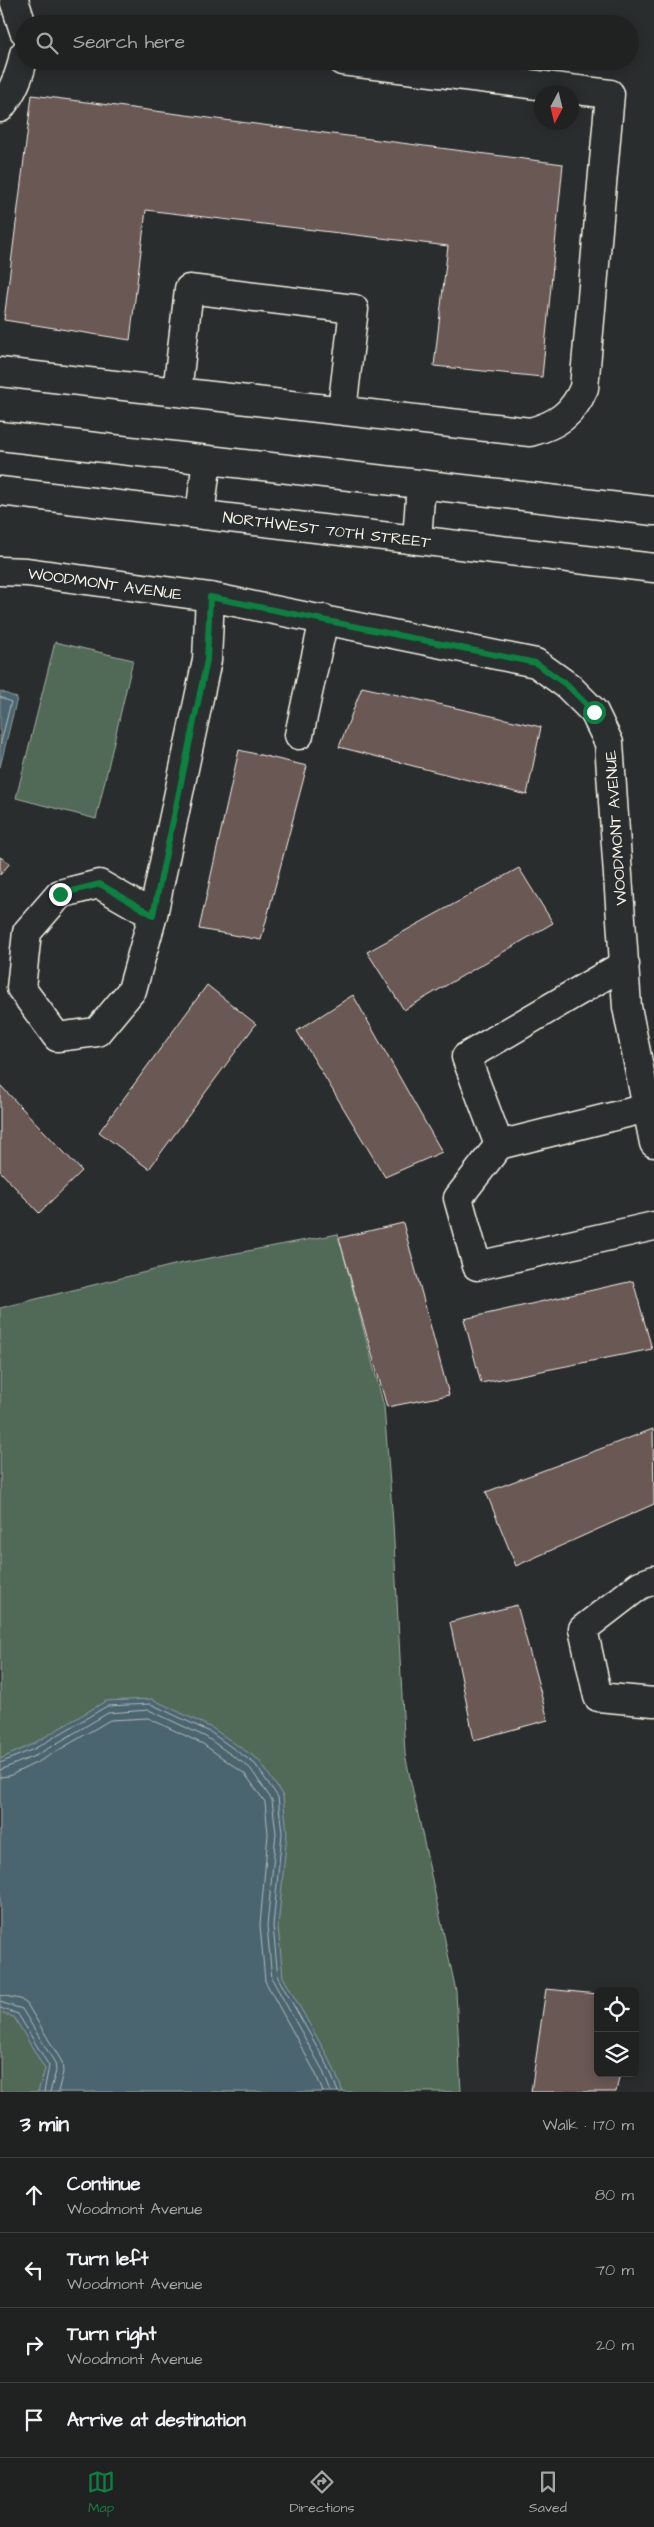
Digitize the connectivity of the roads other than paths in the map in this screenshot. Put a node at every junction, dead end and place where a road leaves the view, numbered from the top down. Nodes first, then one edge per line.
1 (15, 61) edge
2 (415, 70) edge
3 (0, 108) edge
4 (0, 372) edge
5 (177, 392) junction
6 (342, 410) junction
7 (0, 436) edge
8 (207, 460) junction
9 (421, 484) junction
10 (0, 491) edge
11 (654, 511) edge
12 (200, 514) junction
13 (417, 540) junction
14 (654, 568) edge
15 (0, 570) edge
16 (210, 597) junction
17 (324, 620) junction
18 (299, 735) dead end
19 (153, 915) junction
20 (625, 964) junction
21 (647, 1108) junction
22 (654, 1143) edge
23 (500, 1145) junction
24 (654, 1226) edge
25 (654, 1580) edge
26 (654, 1702) edge

1 - 3 street
2 - 6 street
4 - 5 street
5 - 6 street
5 - 6 street
7 - 8 street
8 - 9 street
8 - 12 street
9 - 11 street
9 - 13 street
10 - 12 street, NORTHWEST 70TH STREET
12 - 13 street, NORTHWEST 70TH STREET
13 - 14 street, NORTHWEST 70TH STREET
15 - 16 street, WOODMONT AVENUE
16 - 17 street, WOODMONT AVENUE
16 - 19 street
17 - 18 street
17 - 20 street, WOODMONT AVENUE
19 - 19 street
20 - 21 street, WOODMONT AVENUE
20 - 23 street
21 - 22 street, WOODMONT AVENUE
21 - 23 street
23 - 24 street
25 - 26 street

